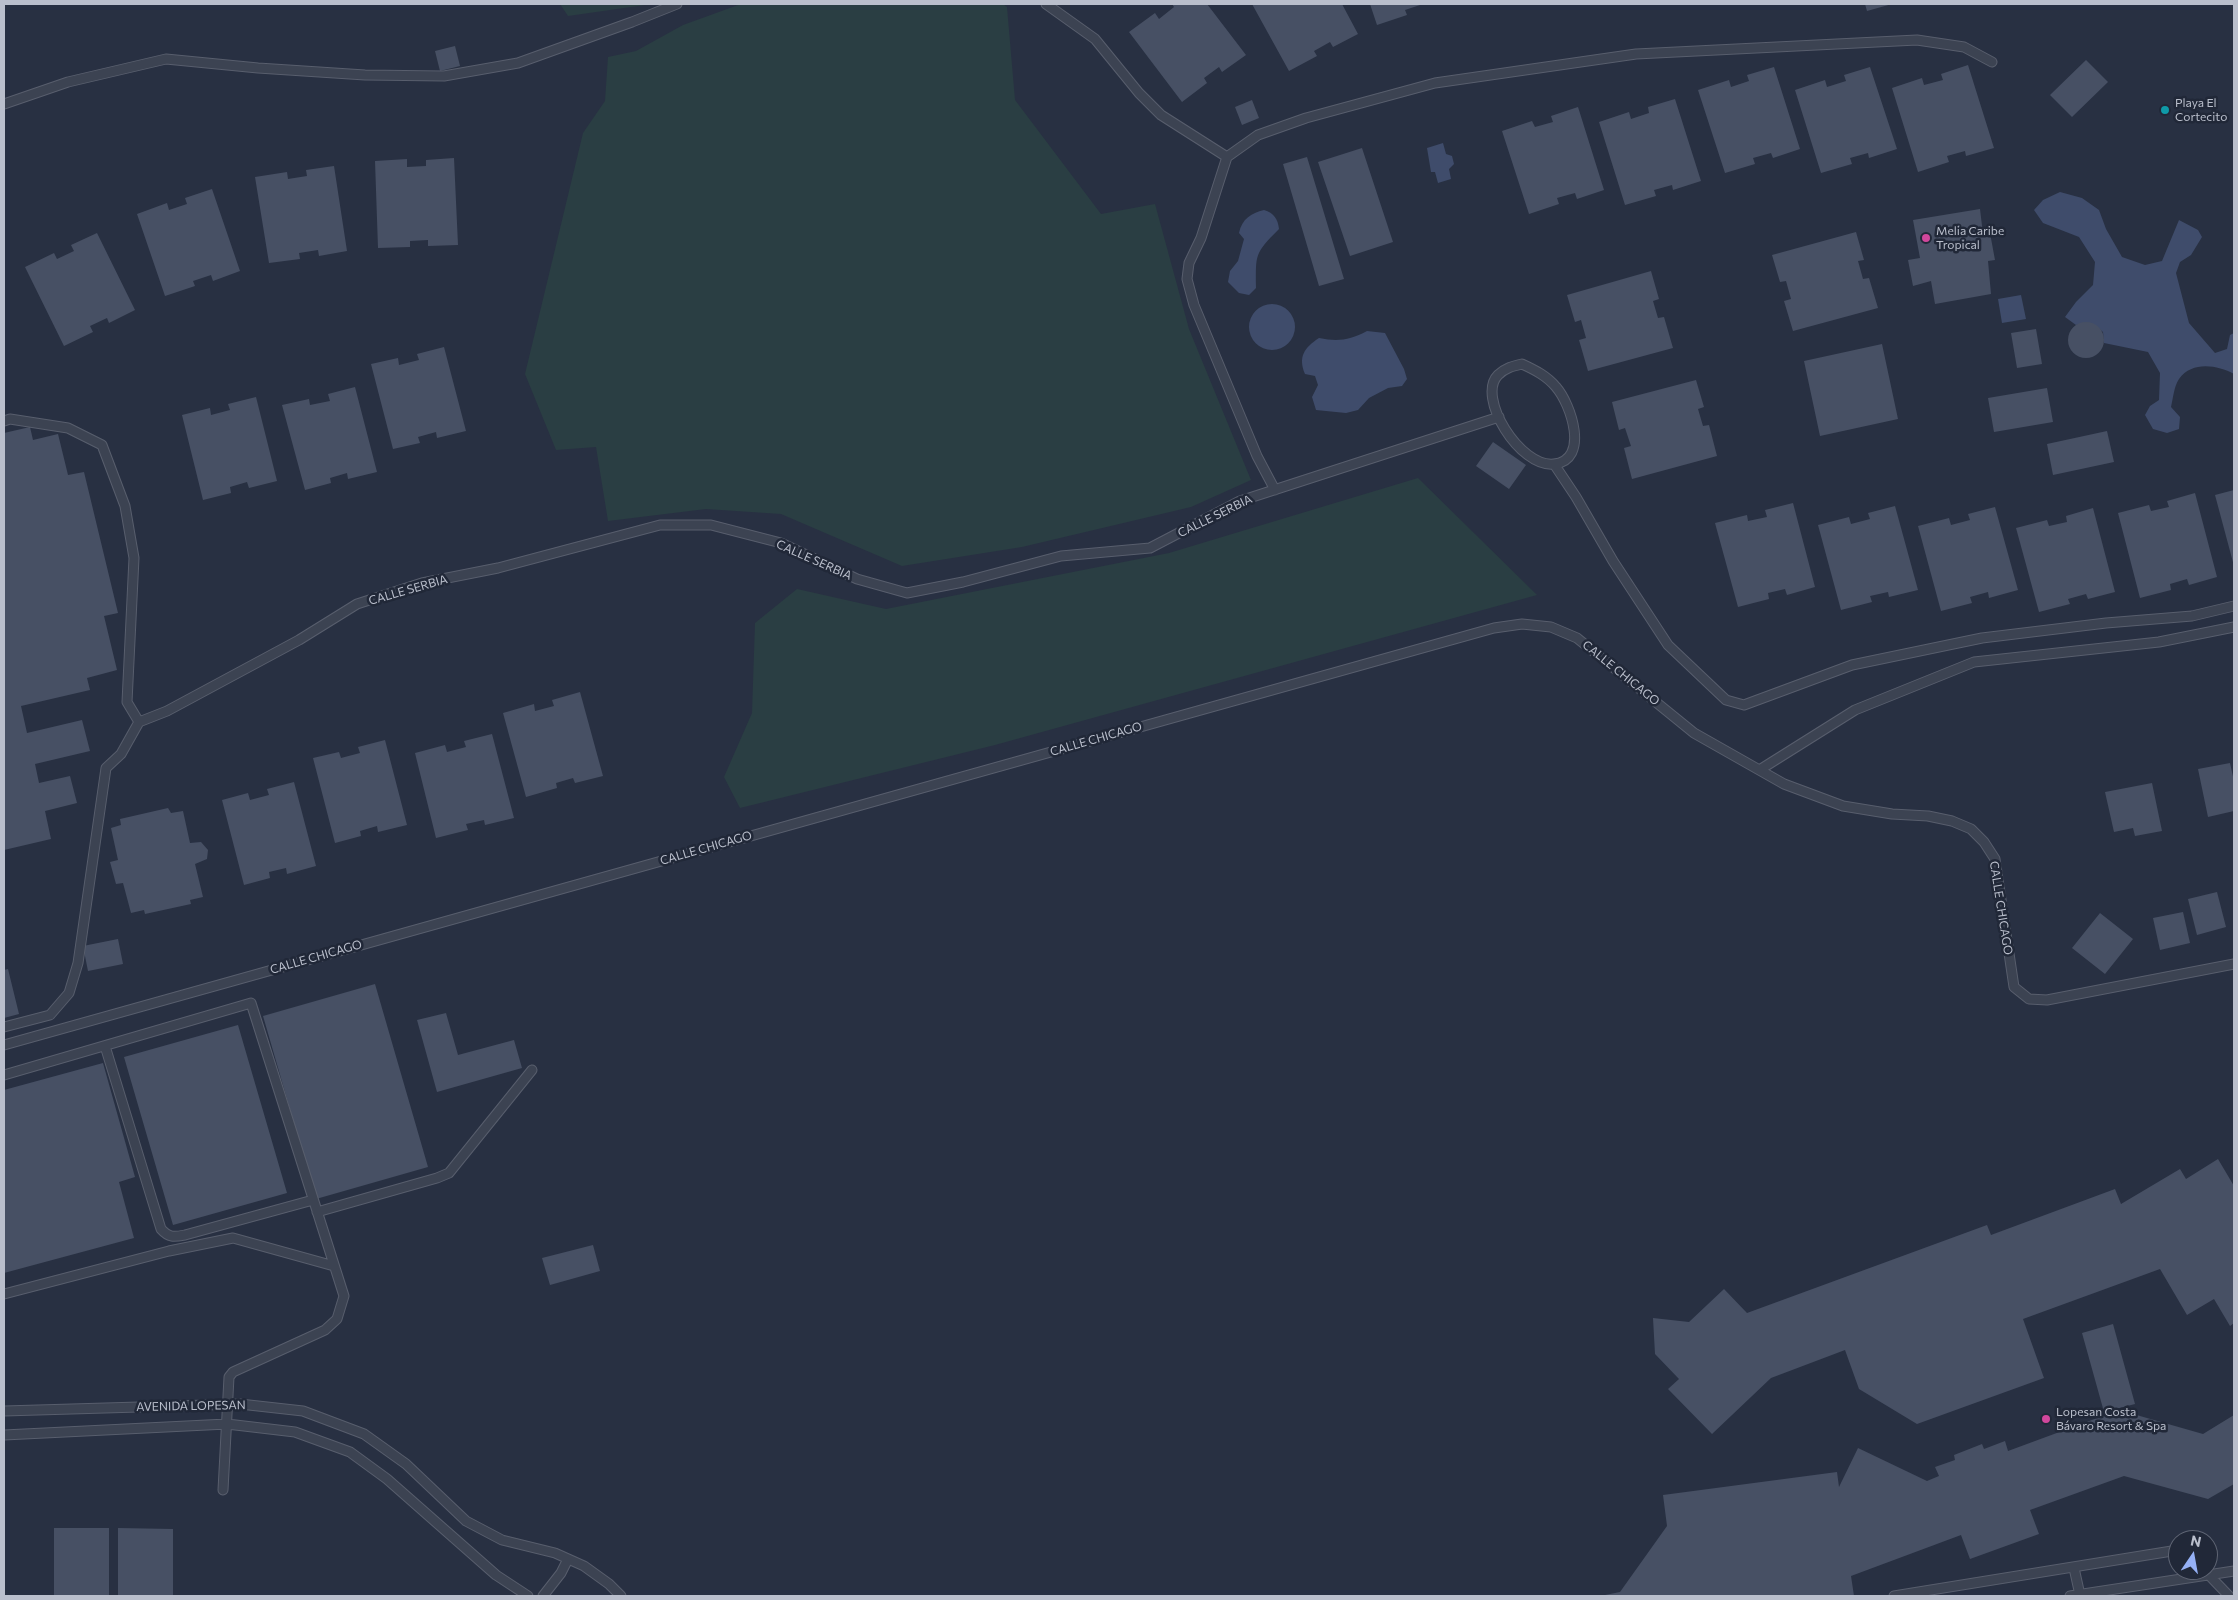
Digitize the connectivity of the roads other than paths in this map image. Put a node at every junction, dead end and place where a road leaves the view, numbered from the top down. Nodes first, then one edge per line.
1 (677, 4) edge
2 (1046, 4) edge
3 (1992, 62) dead end
4 (4, 104) edge
5 (1227, 157) junction
6 (1499, 417) junction
7 (4, 421) edge
8 (1554, 464) junction
9 (1275, 490) junction
10 (2234, 606) edge
11 (2234, 627) edge
12 (139, 722) junction
13 (1761, 769) junction
14 (2234, 964) edge
15 (4, 1027) edge
16 (4, 1044) edge
17 (105, 1046) junction
18 (532, 1070) dead end
19 (4, 1075) edge
20 (313, 1200) junction
21 (317, 1212) junction
22 (334, 1266) junction
23 (4, 1294) edge
24 (227, 1404) junction
25 (4, 1411) edge
26 (227, 1424) junction
27 (4, 1435) edge
28 (223, 1490) dead end
29 (2168, 1552) edge
30 (568, 1559) junction
31 (2074, 1568) junction
32 (2234, 1570) edge
33 (2218, 1571) edge
34 (2168, 1579) edge
35 (2214, 1580) edge
36 (2080, 1595) junction
37 (528, 1596) edge
38 (543, 1596) edge
39 (621, 1596) edge
40 (1894, 1596) edge
41 (2070, 1596) edge
42 (2229, 1596) edge

1 - 4 lane
2 - 5 lane
3 - 5 lane
5 - 9 lane
6 - 8 lane
6 - 8 lane
6 - 9 lane, CALLE SERBIA
7 - 12 lane
8 - 10 lane
9 - 12 lane, CALLE SERBIA
11 - 13 lane
12 - 15 lane
13 - 14 lane, CALLE CHICAGO
13 - 16 lane, CALLE CHICAGO
17 - 19 lane
17 - 20 lane
17 - 20 lane
18 - 21 lane
20 - 21 lane
21 - 22 lane
22 - 23 lane
22 - 24 lane
24 - 25 lane, AVENIDA LOPESAN
24 - 26 lane
24 - 30 lane, AVENIDA LOPESAN
26 - 27 lane, AVENIDA LOPESAN
26 - 28 lane
26 - 37 lane, AVENIDA LOPESAN
29 - 31 lane
30 - 38 lane
30 - 39 lane, AVENIDA LOPESAN
31 - 36 lane
31 - 40 lane
32 - 33 lane
34 - 36 lane
35 - 42 lane
36 - 41 lane

